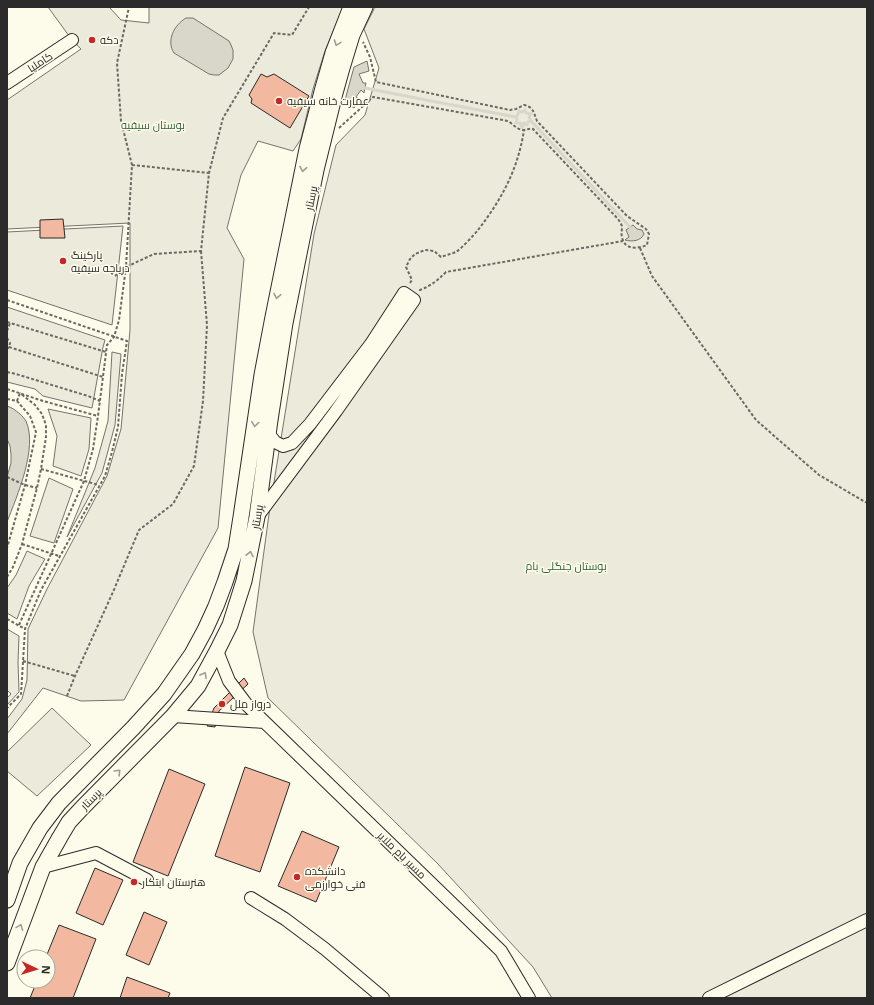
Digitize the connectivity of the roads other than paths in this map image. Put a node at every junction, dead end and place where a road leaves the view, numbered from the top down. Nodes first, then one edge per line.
1 (351, 7) edge
2 (365, 7) edge
3 (72, 40) dead end
4 (7, 83) edge
5 (268, 433) junction
6 (257, 517) junction
7 (217, 651) junction
8 (173, 716) junction
9 (264, 722) junction
10 (43, 867) junction
11 (147, 880) dead end
12 (11, 883) edge
13 (251, 898) dead end
14 (7, 900) edge
15 (867, 920) edge
16 (7, 963) edge
17 (383, 998) edge
18 (529, 998) edge
19 (709, 998) edge

1 -> 12 main road, پرستار
2 - 5 main road, پرستار
3 - 4 street, کاملیا
5 - 6 main road, پرستار
5 - 6 street
7 -> 6 main road, پرستار
8 -> 7 main road, پرستار
7 - 9 street, مسیر بام ملایر
8 - 9 street
10 -> 8 main road, پرستار
9 - 18 street, مسیر بام ملایر
10 - 11 street
16 -> 10 main road, پرستار
12 - 14 main road, پرستار
13 - 17 street
15 - 19 street

